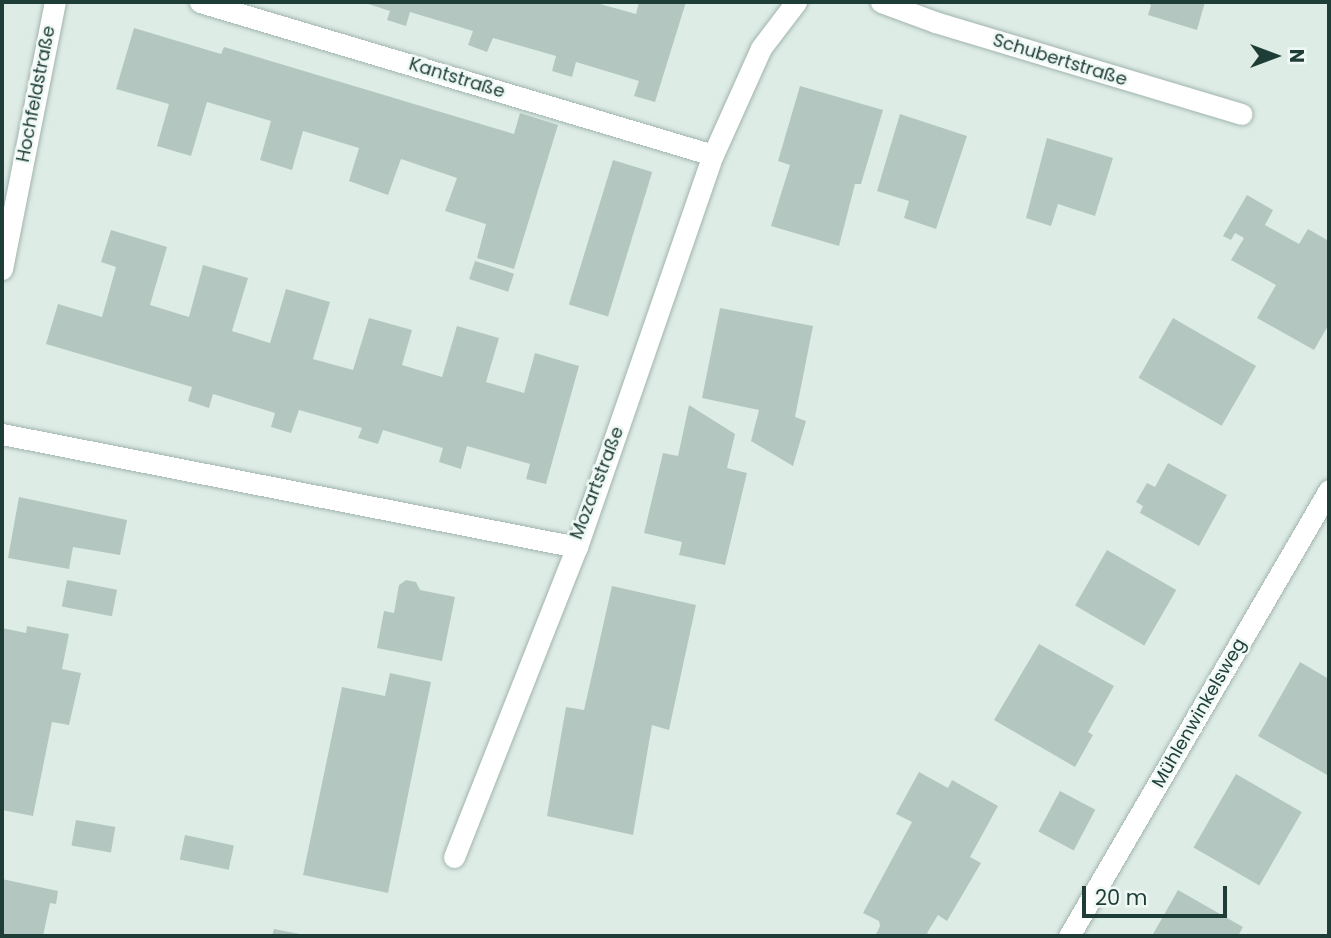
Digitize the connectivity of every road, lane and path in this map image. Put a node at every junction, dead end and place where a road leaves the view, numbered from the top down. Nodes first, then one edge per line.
1 (55, 2) edge
2 (200, 2) edge
3 (796, 2) edge
4 (881, 2) edge
5 (1241, 114) dead end
6 (713, 155) junction
7 (2, 269) edge
8 (2, 434) edge
9 (1329, 490) edge
10 (577, 547) junction
11 (454, 857) dead end
12 (1069, 936) edge

1 - 7 street, Hochfeldstraße
2 - 6 street, Kantstraße
3 - 6 street, Mozartstraße
4 - 5 street, Schubertstraße
6 - 10 street, Mozartstraße
8 - 10 street, Mozartstraße
9 - 12 street, Mühlenwinkelsweg
10 - 11 street

